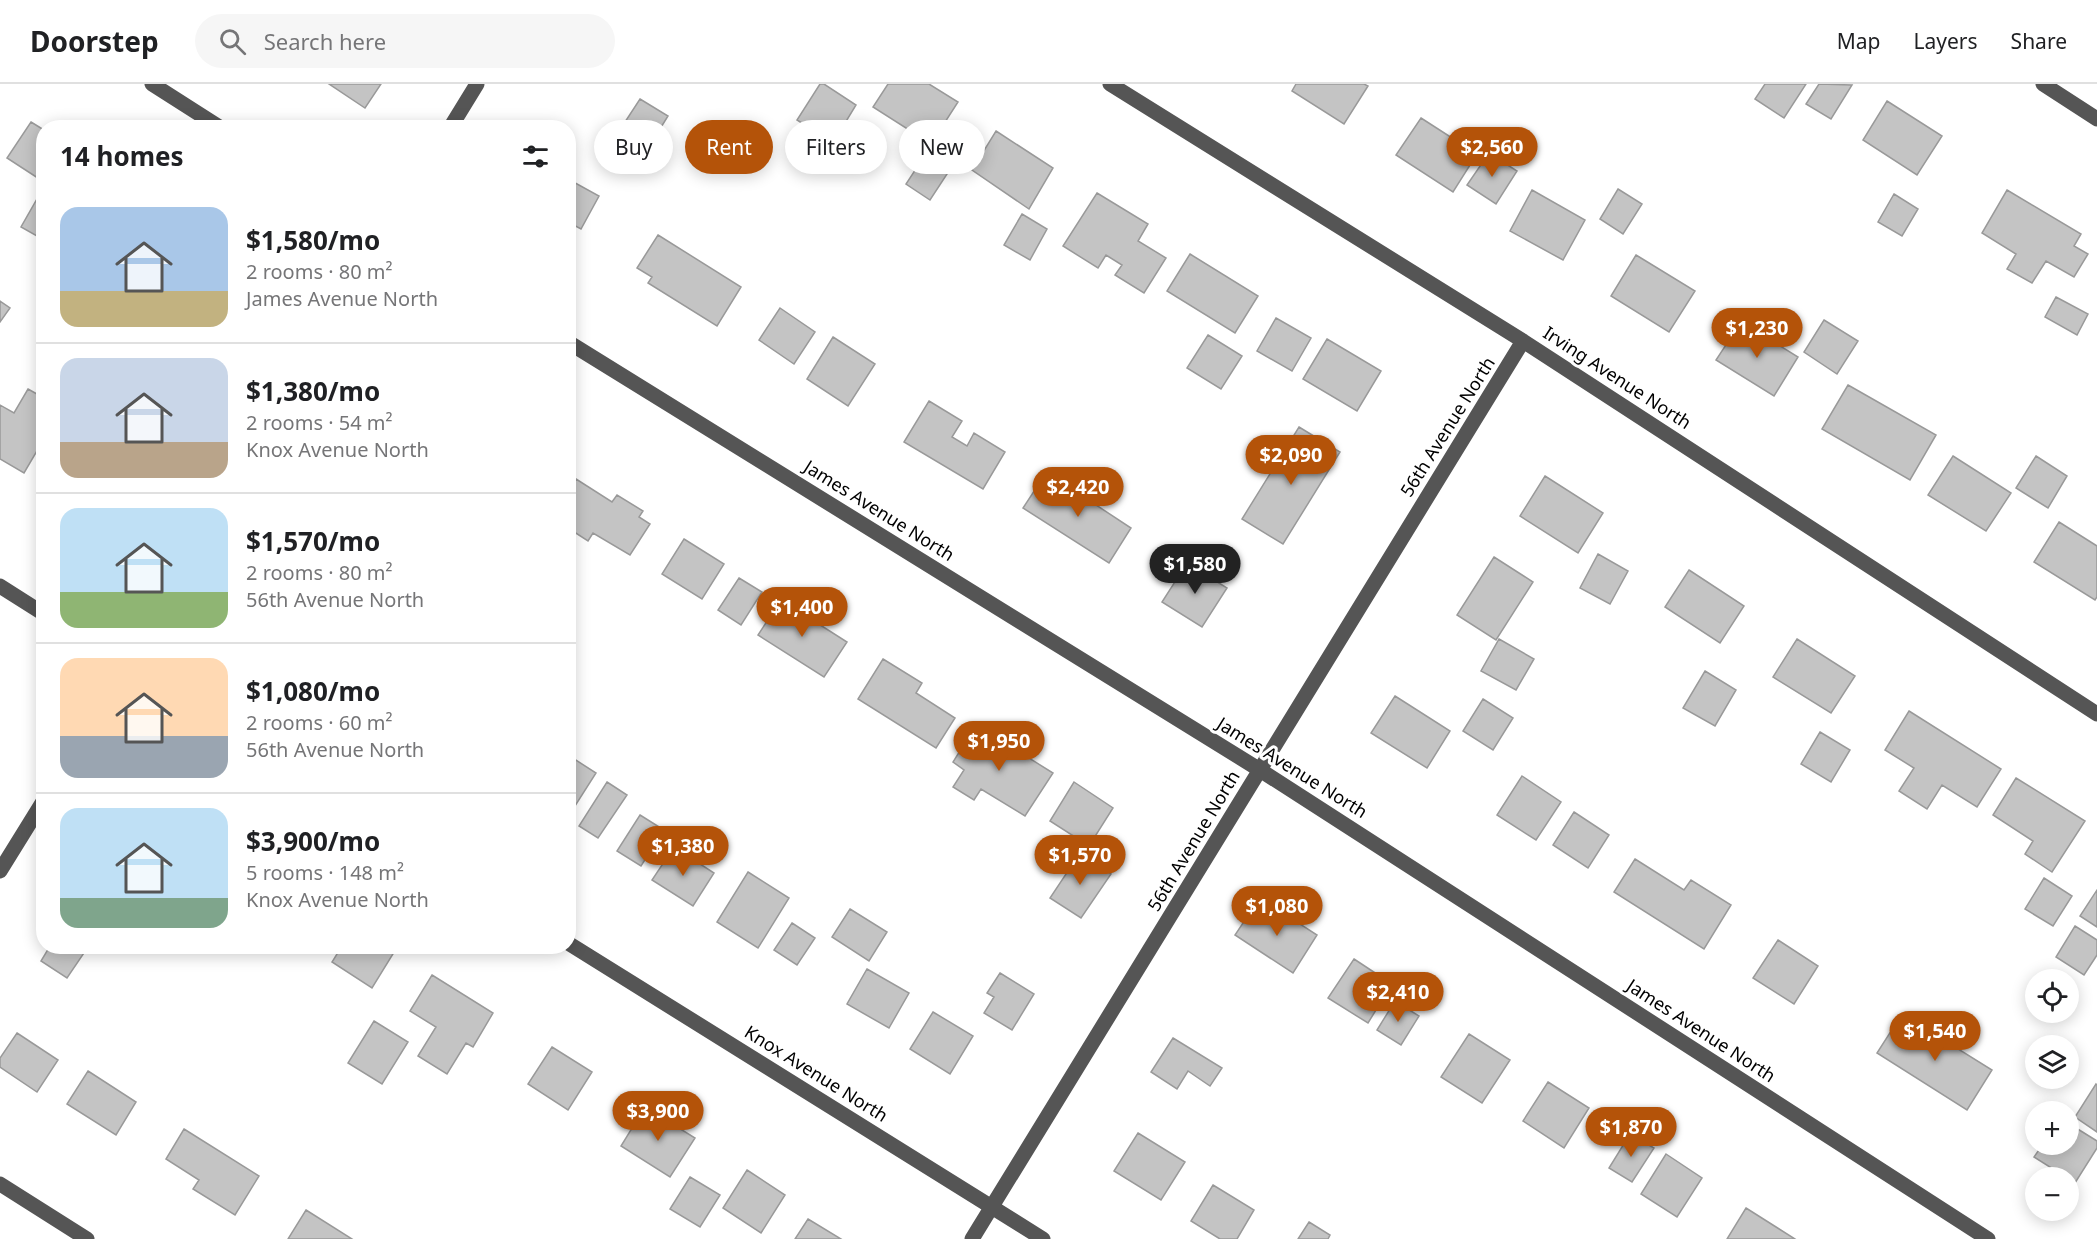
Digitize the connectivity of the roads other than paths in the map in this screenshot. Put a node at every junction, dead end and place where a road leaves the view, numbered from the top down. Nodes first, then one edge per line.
1 (152, 84) edge
2 (477, 84) edge
3 (1110, 84) edge
4 (2043, 84) edge
5 (2097, 119) edge
6 (208, 120) edge
7 (455, 120) edge
8 (1523, 340) junction
9 (576, 347) edge
10 (0, 586) edge
11 (36, 609) edge
12 (2097, 714) edge
13 (1260, 770) junction
14 (36, 813) edge
15 (0, 871) edge
16 (576, 948) edge
17 (0, 1184) edge
18 (993, 1207) junction
19 (87, 1239) edge
20 (972, 1239) edge
21 (1043, 1239) edge
22 (1988, 1239) edge

1 - 6 street
2 - 7 street
3 - 8 street, Irving Avenue North
4 - 5 street
8 - 12 street, Irving Avenue North
8 - 13 street, 56th Avenue North
9 - 13 street, James Avenue North
10 - 11 street
13 - 18 street, 56th Avenue North
13 - 22 street, James Avenue North
14 - 15 street
16 - 18 street, Knox Avenue North
17 - 19 street
18 - 20 street, 56th Avenue North
18 - 21 street, Knox Avenue North

